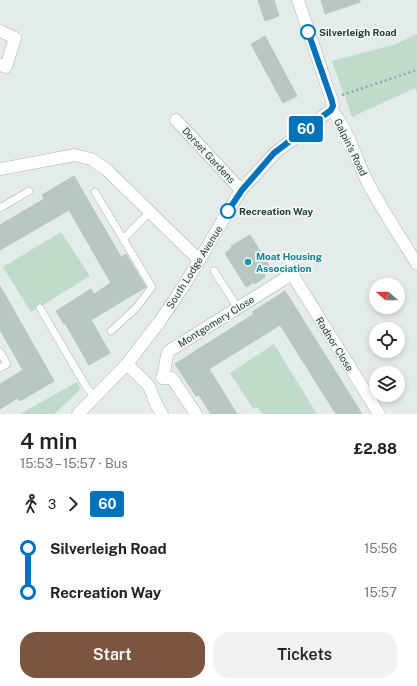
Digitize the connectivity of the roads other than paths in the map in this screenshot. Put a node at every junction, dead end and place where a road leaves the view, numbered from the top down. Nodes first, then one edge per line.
1 (298, 0) edge
2 (0, 31) edge
3 (0, 65) edge
4 (331, 110) junction
5 (176, 120) dead end
6 (0, 169) edge
7 (242, 190) junction
8 (29, 191) dead end
9 (95, 192) dead end
10 (0, 208) edge
11 (150, 212) junction
12 (123, 238) junction
13 (289, 258) dead end
14 (199, 260) junction
15 (417, 264) edge
16 (214, 271) dead end
17 (292, 274) junction
18 (40, 308) dead end
19 (238, 308) junction
20 (111, 331) dead end
21 (0, 352) edge
22 (127, 364) junction
23 (0, 368) edge
24 (162, 378) junction
25 (149, 386) junction
26 (95, 396) junction
27 (78, 414) edge
28 (162, 414) edge
29 (196, 414) edge
30 (379, 414) edge

1 - 4 street, Galpin's Road
2 - 3 street
4 - 7 street, South Lodge Avenue
4 - 15 street, Galpin's Road
5 - 7 street, Dorset Gardens
6 - 11 street
7 - 14 street, South Lodge Avenue
8 - 10 lane
9 - 12 lane
11 - 12 lane
11 - 14 street
12 - 20 lane
13 - 17 lane
14 - 22 street, South Lodge Avenue
16 - 19 lane
17 - 19 street, Montgomery Close
17 - 30 street, Radnor Close
18 - 26 lane
19 - 24 street, Montgomery Close
21 - 23 lane
22 - 25 street
22 - 26 street, South Lodge Avenue
24 - 25 street
24 - 29 street
25 - 28 street
26 - 27 street, South Lodge Avenue

